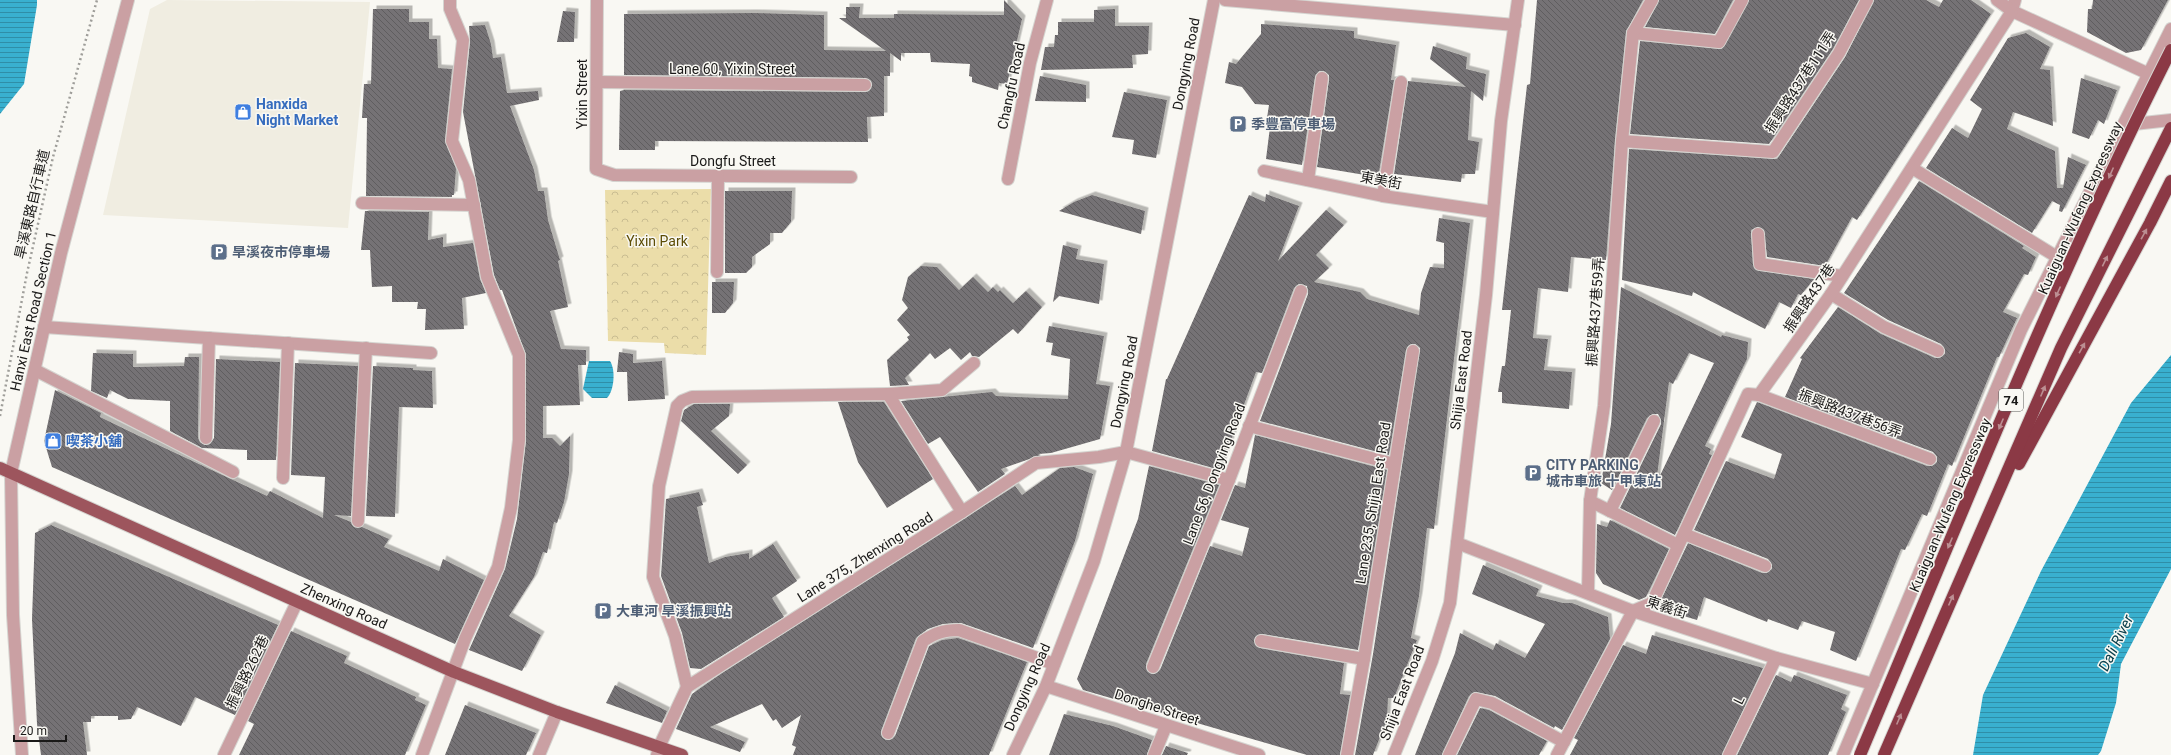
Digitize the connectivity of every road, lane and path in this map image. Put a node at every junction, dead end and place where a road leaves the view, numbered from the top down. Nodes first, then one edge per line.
1 (97, 0) edge
2 (128, 0) edge
3 (450, 0) edge
4 (597, 0) edge
5 (1047, 0) edge
6 (1214, 0) edge
7 (1225, 0) edge
8 (1518, 0) edge
9 (1652, 0) edge
10 (1742, 0) edge
11 (1867, 0) edge
12 (1997, 0) edge
13 (2014, 6) edge
14 (1515, 25) junction
15 (2171, 29) edge
16 (1633, 33) junction
17 (2171, 49) edge
18 (2157, 58) junction
19 (2149, 74) junction
20 (1322, 78) dead end
21 (598, 82) junction
22 (1401, 82) dead end
23 (865, 85) dead end
24 (2171, 120) edge
25 (2124, 125) junction
26 (2171, 128) edge
27 (1622, 141) junction
28 (1912, 168) junction
29 (1264, 171) dead end
30 (614, 175) joint
31 (718, 176) junction
32 (851, 177) dead end
33 (1008, 179) dead end
34 (1308, 180) junction
35 (2171, 181) edge
36 (1383, 196) junction
37 (362, 203) dead end
38 (474, 205) junction
39 (1493, 212) junction
40 (1758, 234) dead end
41 (2057, 258) junction
42 (717, 272) dead end
43 (1842, 276) junction
44 (1301, 291) dead end
45 (1831, 294) junction
46 (44, 327) junction
47 (209, 338) junction
48 (288, 343) junction
49 (366, 348) junction
50 (1413, 351) dead end
51 (1938, 351) dead end
52 (431, 353) dead end
53 (974, 363) dead end
54 (35, 370) junction
55 (888, 394) junction
56 (1759, 395) junction
57 (0, 416) edge
58 (1654, 422) dead end
59 (1249, 426) junction
60 (206, 438) dead end
61 (1126, 452) junction
62 (1930, 459) dead end
63 (1394, 464) junction
64 (0, 468) edge
65 (233, 472) dead end
66 (12, 473) junction
67 (283, 478) dead end
68 (1229, 480) junction
69 (1590, 501) junction
70 (1610, 511) junction
71 (962, 512) junction
72 (358, 521) dead end
73 (1983, 530) junction
74 (1684, 534) junction
75 (1457, 543) junction
76 (1678, 546) junction
77 (1765, 566) dead end
78 (1588, 592) junction
79 (297, 602) junction
80 (1633, 611) junction
81 (1261, 641) dead end
82 (1776, 658) junction
83 (1364, 659) junction
84 (1054, 664) junction
85 (1153, 668) dead end
86 (454, 672) junction
87 (1873, 684) junction
88 (1046, 686) junction
89 (687, 688) junction
90 (557, 712) junction
91 (1166, 726) junction
92 (888, 733) dead end
93 (1564, 742) junction
94 (659, 752) edge
95 (22, 755) edge
96 (224, 755) edge
97 (422, 755) edge
98 (539, 755) edge
99 (682, 755) edge
100 (1013, 755) edge
101 (1154, 755) edge
102 (1259, 755) edge
103 (1347, 755) edge
104 (1394, 755) edge
105 (1449, 755) edge
106 (1557, 755) edge
107 (1729, 755) edge
108 (1843, 755) edge
109 (1860, 755) edge
110 (1884, 755) edge

1 - 57 path, 旱溪東路自行車道
2 - 46 street, Hanxi East Road Section 1
3 - 38 street
4 - 21 street, Yixin Street
5 - 33 street, Changfu Road
6 - 61 street, Dongying Road
7 - 14 street
8 - 14 street, Shijia East Road
9 - 16 street, 振興路437巷59弄
10 - 16 street
11 - 27 street, 振興路437巷111弄
12 - 13 street
13 - 19 street
13 - 28 street, 振興路437巷
14 - 39 street, Shijia East Road
15 - 18 street
16 - 27 street, 振興路437巷59弄
17 - 18 street
17 -> 109 highway, Kuaiguan-Wufeng Expressway / 74, bridge
18 - 19 street
19 - 25 street
20 - 34 street
21 - 23 street, Lane 60, Yixin Street
21 - 30 street, Yixin Street
22 - 36 street
24 - 25 street
25 - 41 street
73 -> 26 highway, 74
27 - 69 street, 振興路437巷59弄
28 - 41 street
28 - 43 street, 振興路437巷
29 - 34 street, 東美街
30 - 31 street, Dongfu Street
31 - 32 street, Dongfu Street
31 - 42 street
34 - 36 street, 東美街
73 -> 35 highway
36 - 39 street, 東美街
37 - 38 street
38 - 86 street
39 - 75 street, Shijia East Road
40 - 43 street
41 - 87 street
43 - 45 street, 振興路437巷
44 - 59 street, Lane 56, Dongying Road
45 - 51 street
45 - 56 street, 振興路437巷
46 - 47 street
46 - 54 street, Hanxi East Road Section 1
47 - 48 street
47 - 60 street
48 - 49 street
48 - 67 street
49 - 52 street
49 - 72 street
50 - 63 street, Lane 235, Shijia East Road
53 - 55 street
54 - 65 street
54 - 66 street, Hanxi East Road Section 1
55 - 71 street
55 - 89 street
56 - 62 street, 振興路437巷56弄
56 - 74 street, 振興路437巷
58 - 70 street
59 - 63 street
59 - 68 street, Lane 56, Dongying Road
61 - 68 street
61 - 71 street, Lane 375, Zhenxing Road
61 - 84 street, Dongying Road
63 - 83 street, Lane 235, Shijia East Road
64 - 66 main road, Zhenxing Road
66 - 79 main road, Zhenxing Road
66 - 95 street, Hanxi East Road Section 1
68 - 85 street, Lane 56, Dongying Road
69 - 70 street
69 - 78 street, 振興路437巷59弄
70 - 76 street
71 - 89 street, Lane 375, Zhenxing Road
110 -> 73 highway, 74
74 - 76 street, 振興路437巷
74 - 77 street
75 - 78 street, 東義街
75 - 104 street, Shijia East Road
76 - 80 street, 振興路437巷
78 - 80 street, 東義街
79 - 86 main road, Zhenxing Road
79 - 96 street, 振興路262巷
80 - 82 street, 東義街
80 - 93 street
81 - 83 street
82 - 87 street, 東義街
82 - 107 street, L
83 - 103 street, Lane 235, Shijia East Road
84 - 88 street, Dongying Road
84 - 92 street
86 - 90 main road, Zhenxing Road
86 - 97 street
87 - 108 street
88 - 91 street, Donghe Street
88 - 100 street, Dongying Road
89 - 94 street
90 - 94 main road, Zhenxing Road
90 - 98 street
91 - 101 street
91 - 102 street, Donghe Street
93 - 105 street
93 - 106 street
94 - 99 main road, Zhenxing Road

